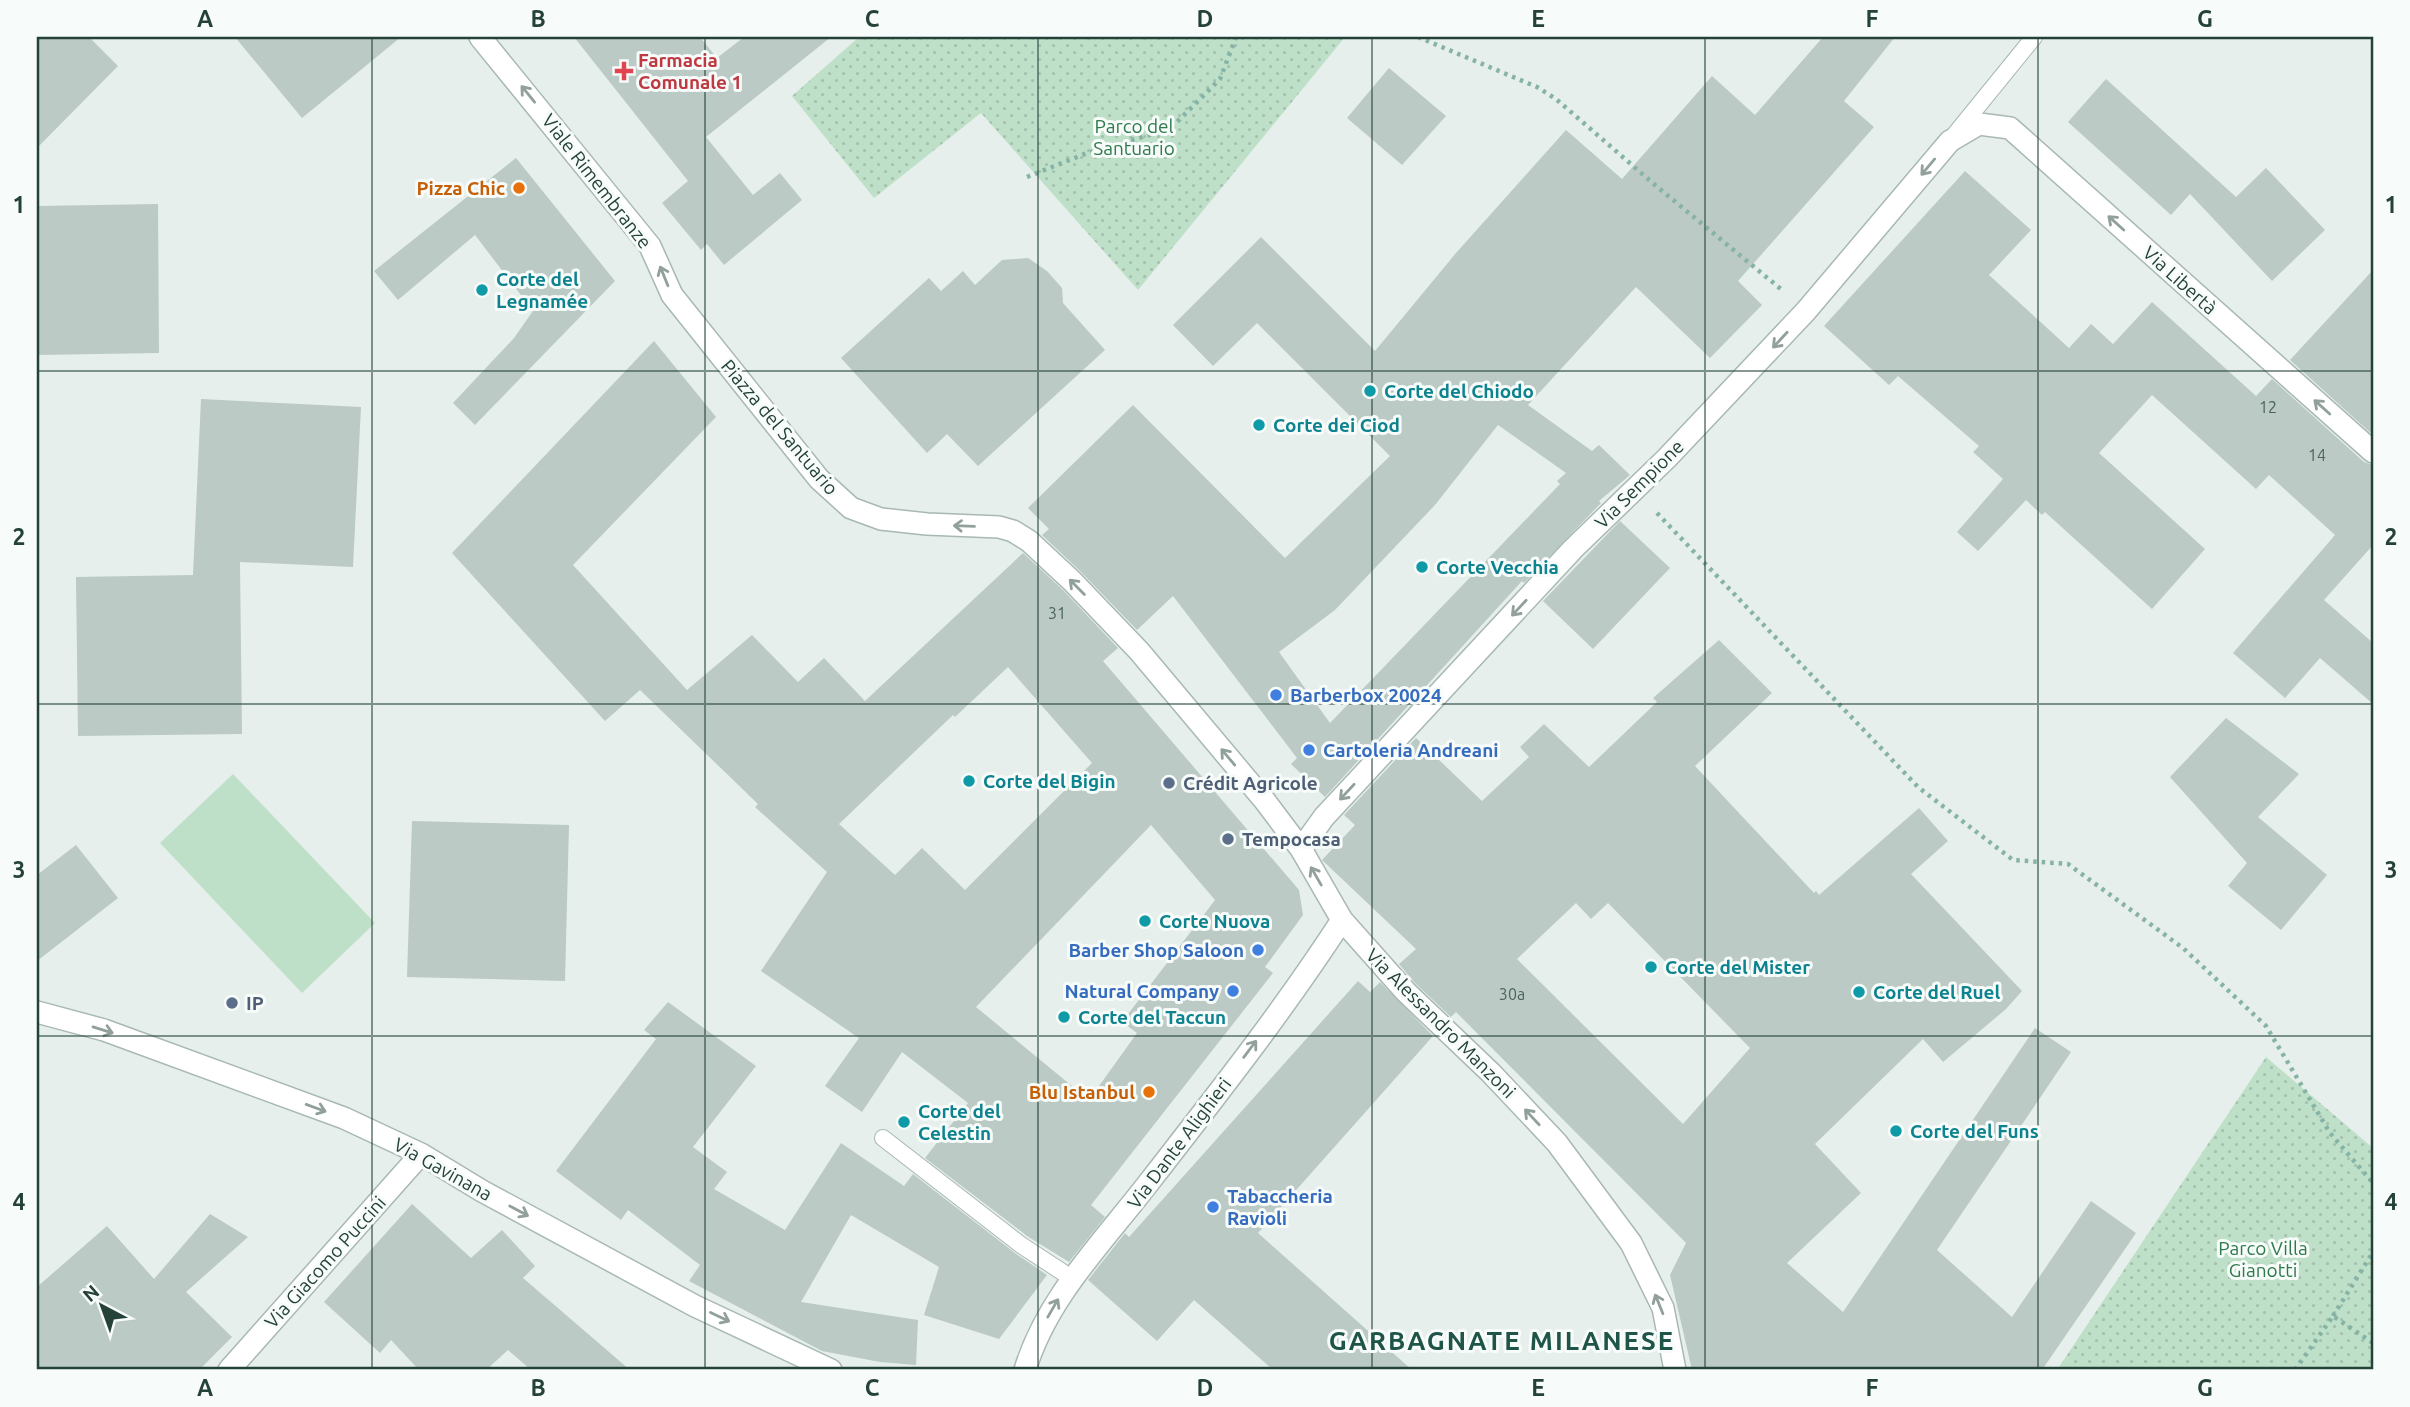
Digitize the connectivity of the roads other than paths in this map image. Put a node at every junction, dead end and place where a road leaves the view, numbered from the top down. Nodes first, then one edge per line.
1 (480, 37) edge
2 (2034, 37) edge
3 (1979, 124) joint
4 (1950, 141) junction
5 (701, 333) joint
6 (2373, 452) edge
7 (1028, 541) joint
8 (1301, 849) junction
9 (1342, 920) junction
10 (37, 1012) edge
11 (883, 1138) dead end
12 (421, 1154) junction
13 (1073, 1279) junction
14 (229, 1370) edge
15 (831, 1370) edge
16 (1025, 1370) edge
17 (1675, 1370) edge

5 -> 1 street, Viale Rimembranze
2 - 4 lane
3 - 4 street, Via Sempione
6 -> 3 street, Via Libertà
4 -> 8 street, Via Sempione
7 -> 5 street, Piazza del Santuario
8 -> 7 street, Via Alessandro Manzoni
9 -> 8 street, Via Alessandro Manzoni
13 -> 9 street, Via Dante Alighieri
17 -> 9 street, Via Alessandro Manzoni
10 -> 12 street, Via Gavinana
11 - 13 lane
12 - 14 street, Via Giacomo Puccini
12 -> 15 street, Via Gavinana
16 -> 13 street, Via Dante Alighieri

